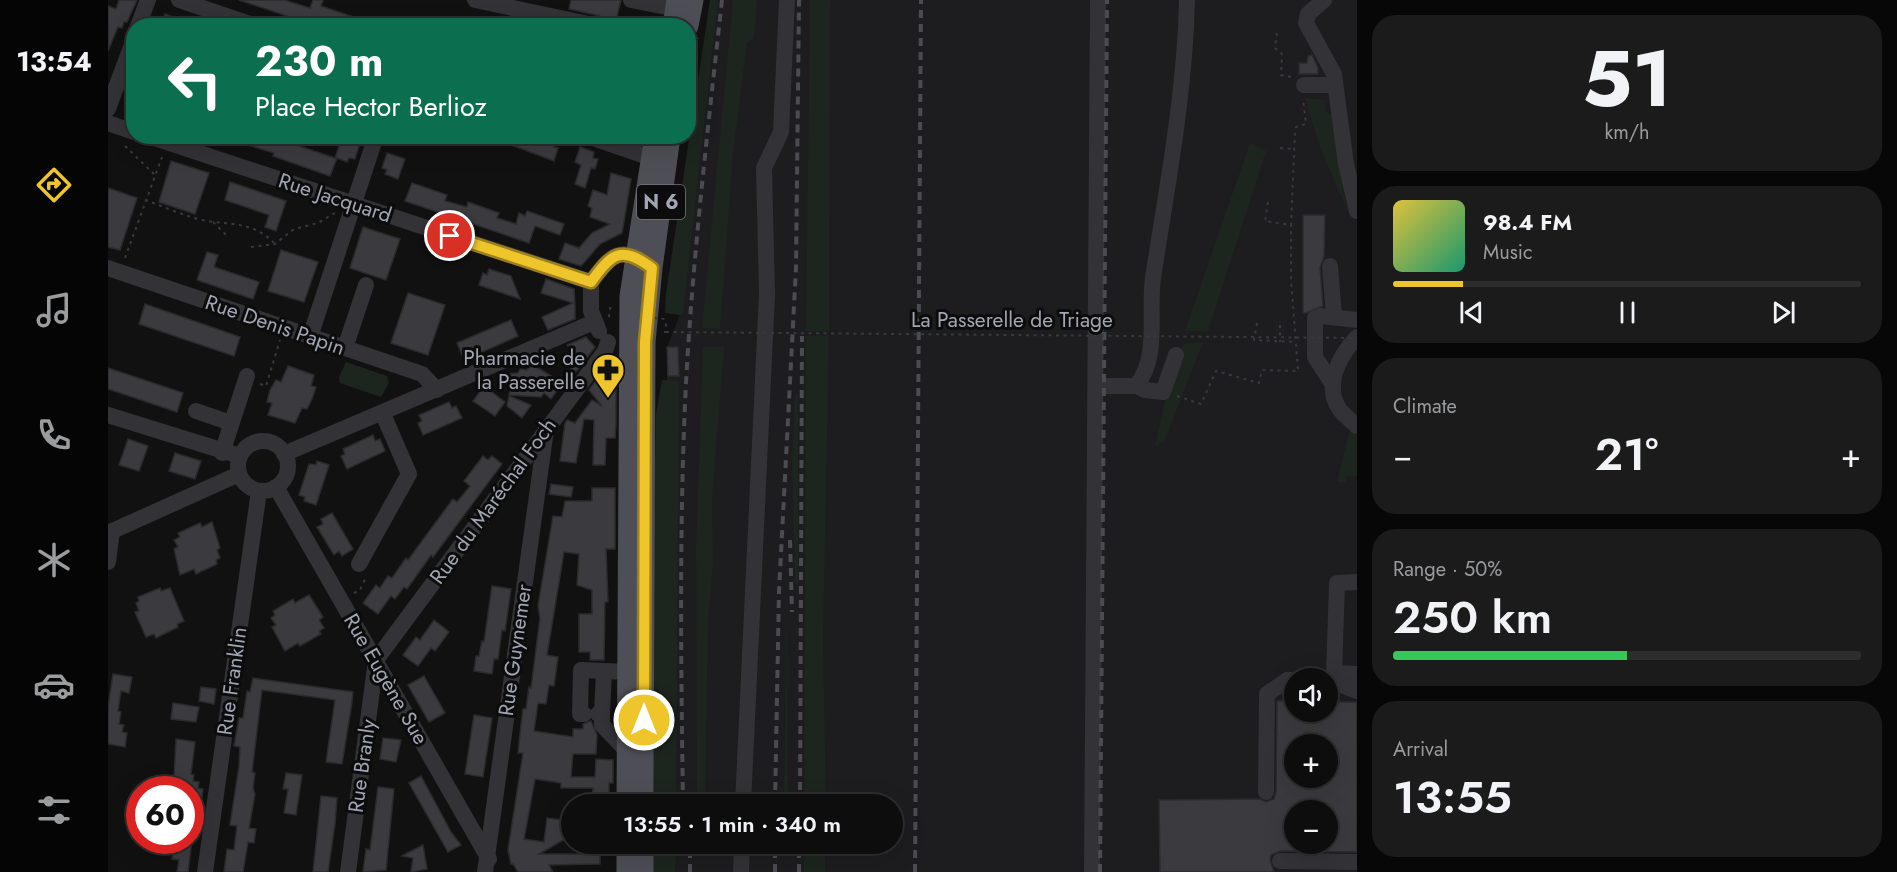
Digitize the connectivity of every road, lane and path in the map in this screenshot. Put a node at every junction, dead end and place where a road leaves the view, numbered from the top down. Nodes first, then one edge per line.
1 (148, 0) edge
2 (179, 0) edge
3 (475, 0) edge
4 (631, 0) edge
5 (787, 0) edge
6 (1098, 0) edge
7 (1187, 0) edge
8 (1324, 0) edge
9 (680, 9) edge
10 (141, 18) edge
11 (232, 18) edge
12 (560, 18) edge
13 (1277, 33) dead end
14 (126, 59) edge
15 (1301, 85) junction
16 (1335, 85) junction
17 (109, 102) edge
18 (108, 123) edge
19 (126, 130) edge
20 (126, 144) edge
21 (167, 144) edge
22 (170, 144) edge
23 (373, 144) edge
24 (610, 144) edge
25 (654, 144) edge
26 (668, 144) edge
27 (1280, 148) dead end
28 (1293, 149) junction
29 (651, 158) junction
30 (155, 175) junction
31 (145, 200) junction
32 (1268, 202) dead end
33 (348, 203) junction
34 (1357, 211) edge
35 (212, 221) junction
36 (1291, 225) junction
37 (228, 237) dead end
38 (275, 244) junction
39 (251, 247) dead end
40 (644, 262) junction
41 (1330, 266) dead end
42 (114, 270) edge
43 (591, 282) junction
44 (366, 285) dead end
45 (1334, 316) junction
46 (654, 318) dead end
47 (1357, 320) edge
48 (594, 322) junction
49 (1257, 323) dead end
50 (1280, 325) dead end
51 (284, 328) junction
52 (310, 336) junction
53 (1357, 338) edge
54 (608, 342) junction
55 (1280, 342) junction
56 (1295, 342) junction
57 (637, 345) junction
58 (345, 348) junction
59 (1176, 356) dead end
60 (246, 378) joint
61 (1332, 383) junction
62 (1096, 386) junction
63 (1136, 386) junction
64 (437, 390) junction
65 (1193, 400) dead end
66 (196, 411) dead end
67 (383, 414) junction
68 (108, 415) edge
69 (231, 423) junction
70 (1357, 426) edge
71 (546, 428) junction
72 (222, 453) junction
73 (284, 454) junction
74 (240, 456) junction
75 (239, 474) junction
76 (268, 489) junction
77 (110, 532) edge
78 (108, 562) edge
79 (359, 564) joint
80 (1357, 582) edge
81 (340, 598) junction
82 (376, 660) junction
83 (1332, 668) edge
84 (604, 671) junction
85 (628, 672) junction
86 (1357, 674) edge
87 (1338, 677) edge
88 (1284, 682) edge
89 (1338, 682) edge
90 (1357, 691) edge
91 (592, 702) junction
92 (626, 750) junction
93 (1266, 792) dead end
94 (627, 794) edge
95 (643, 794) edge
96 (743, 794) edge
97 (627, 854) edge
98 (643, 854) edge
99 (742, 854) edge
100 (1280, 861) dead end
101 (1357, 862) edge
102 (486, 864) edge
103 (205, 872) edge
104 (348, 872) edge
105 (496, 872) edge
106 (627, 872) edge
107 (643, 872) edge
108 (741, 872) edge
109 (1092, 872) edge

1 - 10 street
2 - 11 street
3 - 12 street
4 - 9 street
5 - 96 street
6 - 62 street
7 - 63 street
8 - 16 street
13 - 15 path
14 - 17 street
15 - 16 street
15 - 28 path
16 - 34 street
18 - 19 street
20 - 30 path
21 - 30 path
22 - 33 street, Rue Jacquard
23 - 33 street
24 - 29 street
25 - 29 main road, N 6
26 - 40 main road, N 6
27 - 28 path
28 - 36 path
29 - 40 main road, N 6
30 - 31 path
31 - 35 path
31 - 42 path
32 - 36 path
33 - 38 path
33 - 43 street, Rue Jacquard
33 - 52 street
35 - 37 path
35 - 38 path
36 - 56 path
38 - 39 path
40 - 43 street
40 - 57 main road, N 6
41 - 45 street
42 - 51 street, Rue Denis Papin
43 - 48 street
44 - 58 street
45 - 47 street
45 - 61 street
46 - 53 path, La Passerelle de Triage, bridge
48 - 54 street
48 - 64 street
49 - 55 path
50 - 55 path
51 - 52 street, Rue Denis Papin
51 - 60 path
52 - 58 street, Rue Denis Papin
53 - 61 street
54 - 57 street
54 - 71 street, Rue du Maréchal Foch
55 - 56 path
56 - 65 path
57 - 85 main road, N 6
57 - 95 main road, N 6
58 - 64 street, Rue Denis Papin
59 - 63 street
60 - 69 street
61 - 70 street
62 - 63 street
62 - 109 street
64 - 67 street
66 - 69 street
67 - 73 street
67 - 79 street
68 - 72 street
69 - 72 street
71 - 82 street, Rue du Maréchal Foch
71 - 102 street, Rue Guynemer
72 - 74 street
73 - 74 street
73 - 76 street
74 - 75 street
75 - 76 street
75 - 77 street
76 - 81 street, Rue Eugène Sue
76 - 103 street, Rue Franklin
77 - 78 street
79 - 81 path
80 - 83 street
81 - 82 street, Rue Eugène Sue
82 - 102 street, Rue Eugène Sue
82 - 104 street, Rue Branly
84 - 85 street
84 - 91 street
84 - 91 street
85 - 92 main road, N 6
86 - 87 street
88 - 93 street
89 - 90 street
91 - 92 street
92 - 94 main road, N 6
97 - 106 main road
98 - 107 main road
99 - 108 street
100 - 101 street
102 - 105 street, Rue Eugène Sue

